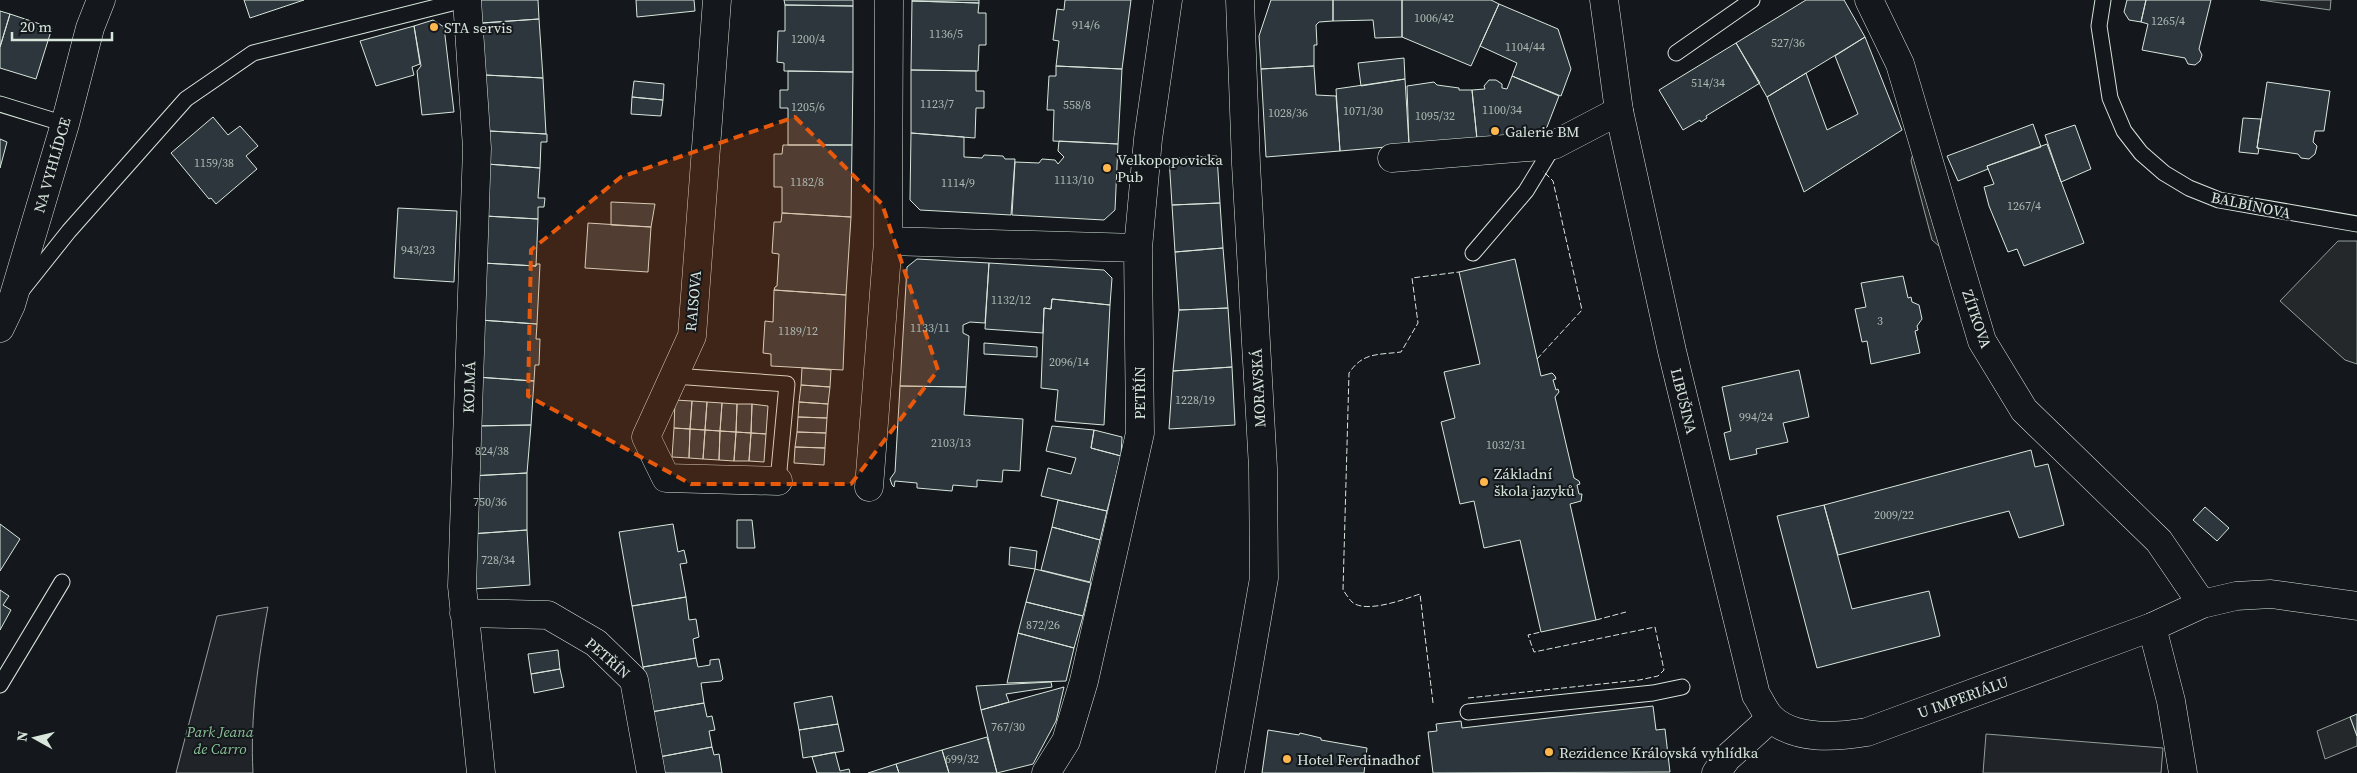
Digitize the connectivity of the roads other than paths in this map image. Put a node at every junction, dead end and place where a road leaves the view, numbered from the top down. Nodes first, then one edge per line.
1 (101, 0) edge
2 (466, 0) edge
3 (717, 0) edge
4 (889, 0) edge
5 (1168, 0) edge
6 (1240, 0) edge
7 (1604, 0) edge
8 (1752, 0) edge
9 (1868, 0) edge
10 (2102, 0) edge
11 (1676, 53) dead end
12 (0, 104) edge
13 (1619, 111) junction
14 (64, 124) junction
15 (1554, 145) junction
16 (1392, 158) dead end
17 (2357, 224) edge
18 (888, 240) junction
19 (1138, 248) junction
20 (1473, 253) dead end
21 (5, 317) edge
22 (674, 376) junction
23 (778, 480) joint
24 (869, 487) dead end
25 (62, 582) dead end
26 (2202, 604) junction
27 (2357, 606) edge
28 (464, 612) junction
29 (2152, 627) junction
30 (0, 685) edge
31 (1682, 687) dead end
32 (1468, 712) dead end
33 (1771, 718) junction
34 (481, 773) edge
35 (650, 773) edge
36 (1046, 773) edge
37 (1230, 773) edge
38 (1716, 773) edge
39 (2183, 773) edge

1 - 14 street, NA VYHLÍDCE
2 - 21 lane
2 - 28 street, KOLMÁ
3 - 22 street, RAISOVA
4 - 18 street
5 - 19 street, PETŘÍN
6 - 37 street, MORAVSKÁ
7 - 13 street, LIBUŠINA
8 - 11 lane
9 - 26 street, ZÍTKOVA
10 - 17 lane, BALBÍNOVA
12 - 14 lane
13 - 15 street
13 - 33 street, LIBUŠINA
14 - 21 street, NA VYHLÍDCE
15 - 16 street
15 - 20 lane
18 - 19 street
18 - 24 street
19 - 36 street, PETŘÍN
22 - 23 lane
22 - 23 street, RAISOVA
25 - 30 lane
26 - 27 street, U IMPERIÁLU
26 - 29 street, U IMPERIÁLU
28 - 34 street, KOLMÁ
28 - 35 street, PETŘÍN
29 - 33 street, U IMPERIÁLU
29 - 39 street
31 - 32 lane
33 - 38 street

